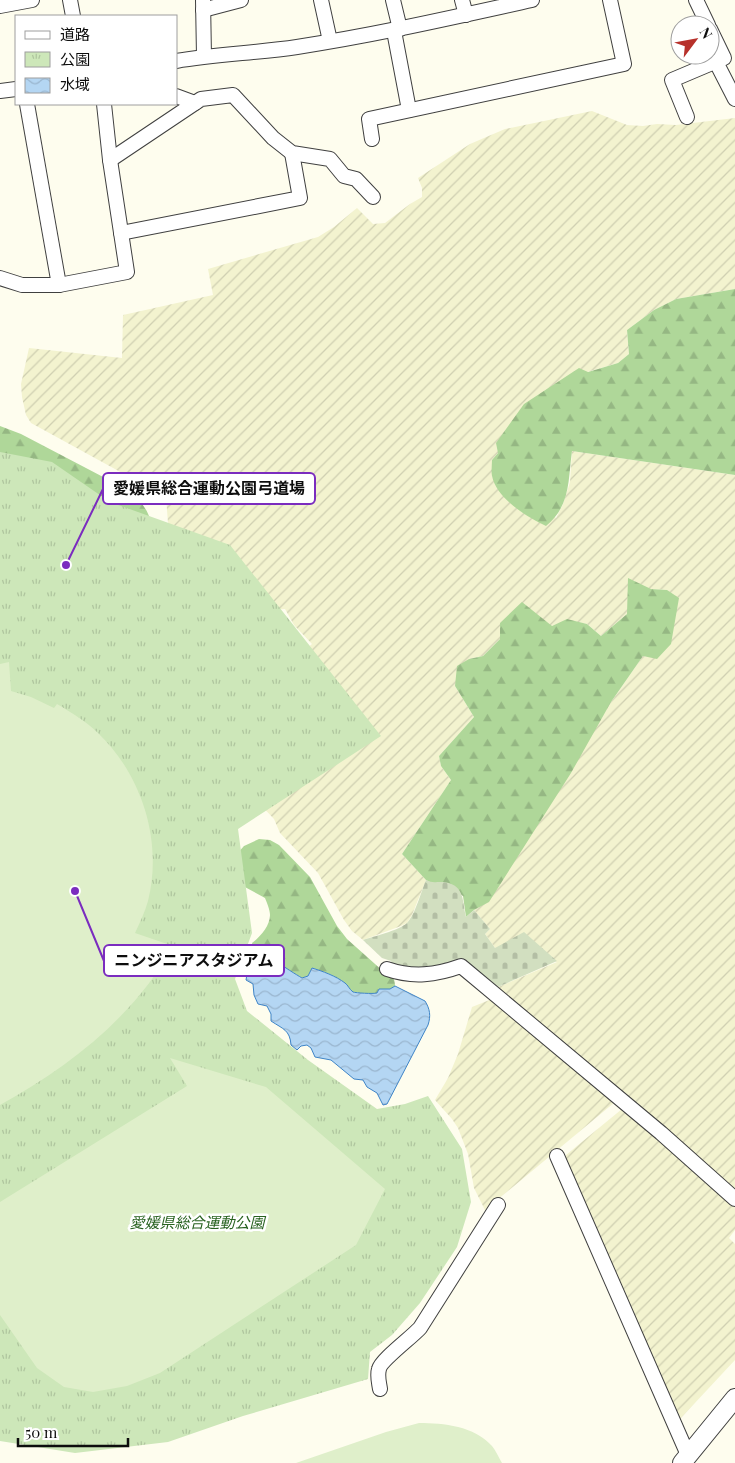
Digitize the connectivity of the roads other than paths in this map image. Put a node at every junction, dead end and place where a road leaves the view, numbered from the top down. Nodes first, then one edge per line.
1 (32, 0) edge
2 (70, 0) edge
3 (241, 0) edge
4 (320, 0) edge
5 (393, 0) edge
6 (462, 0) edge
7 (532, 0) edge
8 (610, 0) edge
9 (696, 0) edge
10 (203, 5) edge
11 (0, 6) edge
12 (73, 15) edge
13 (466, 15) junction
14 (703, 15) edge
15 (397, 30) junction
16 (330, 42) junction
17 (720, 50) edge
18 (204, 56) junction
19 (720, 60) edge
20 (178, 61) edge
21 (709, 65) edge
22 (718, 65) edge
23 (15, 88) edge
24 (0, 91) edge
25 (178, 97) edge
26 (735, 99) edge
27 (195, 103) junction
28 (27, 105) edge
29 (104, 105) edge
30 (409, 110) junction
31 (687, 117) dead end
32 (372, 139) dead end
33 (292, 153) junction
34 (110, 160) junction
35 (373, 198) dead end
36 (121, 233) junction
37 (0, 278) edge
38 (59, 285) junction
39 (387, 969) dead end
40 (556, 1156) dead end
41 (735, 1199) edge
42 (498, 1205) dead end
43 (380, 1389) dead end
44 (735, 1398) edge
45 (685, 1459) edge

1 - 11 street
2 - 12 street
3 - 10 street
4 - 16 street
5 - 15 street
6 - 13 street
7 - 13 street
8 - 30 street
9 - 14 street
10 - 18 street
13 - 15 street
15 - 16 street
15 - 30 street
16 - 18 street
17 - 19 street
18 - 20 street
21 - 31 street
22 - 26 street
23 - 24 street
25 - 27 street
27 - 33 street
27 - 34 street
28 - 38 street
29 - 34 street
30 - 32 street
33 - 35 street
33 - 36 street
34 - 36 street
36 - 38 street
37 - 38 street
39 - 41 street
40 - 45 street
42 - 43 street
44 - 45 street

